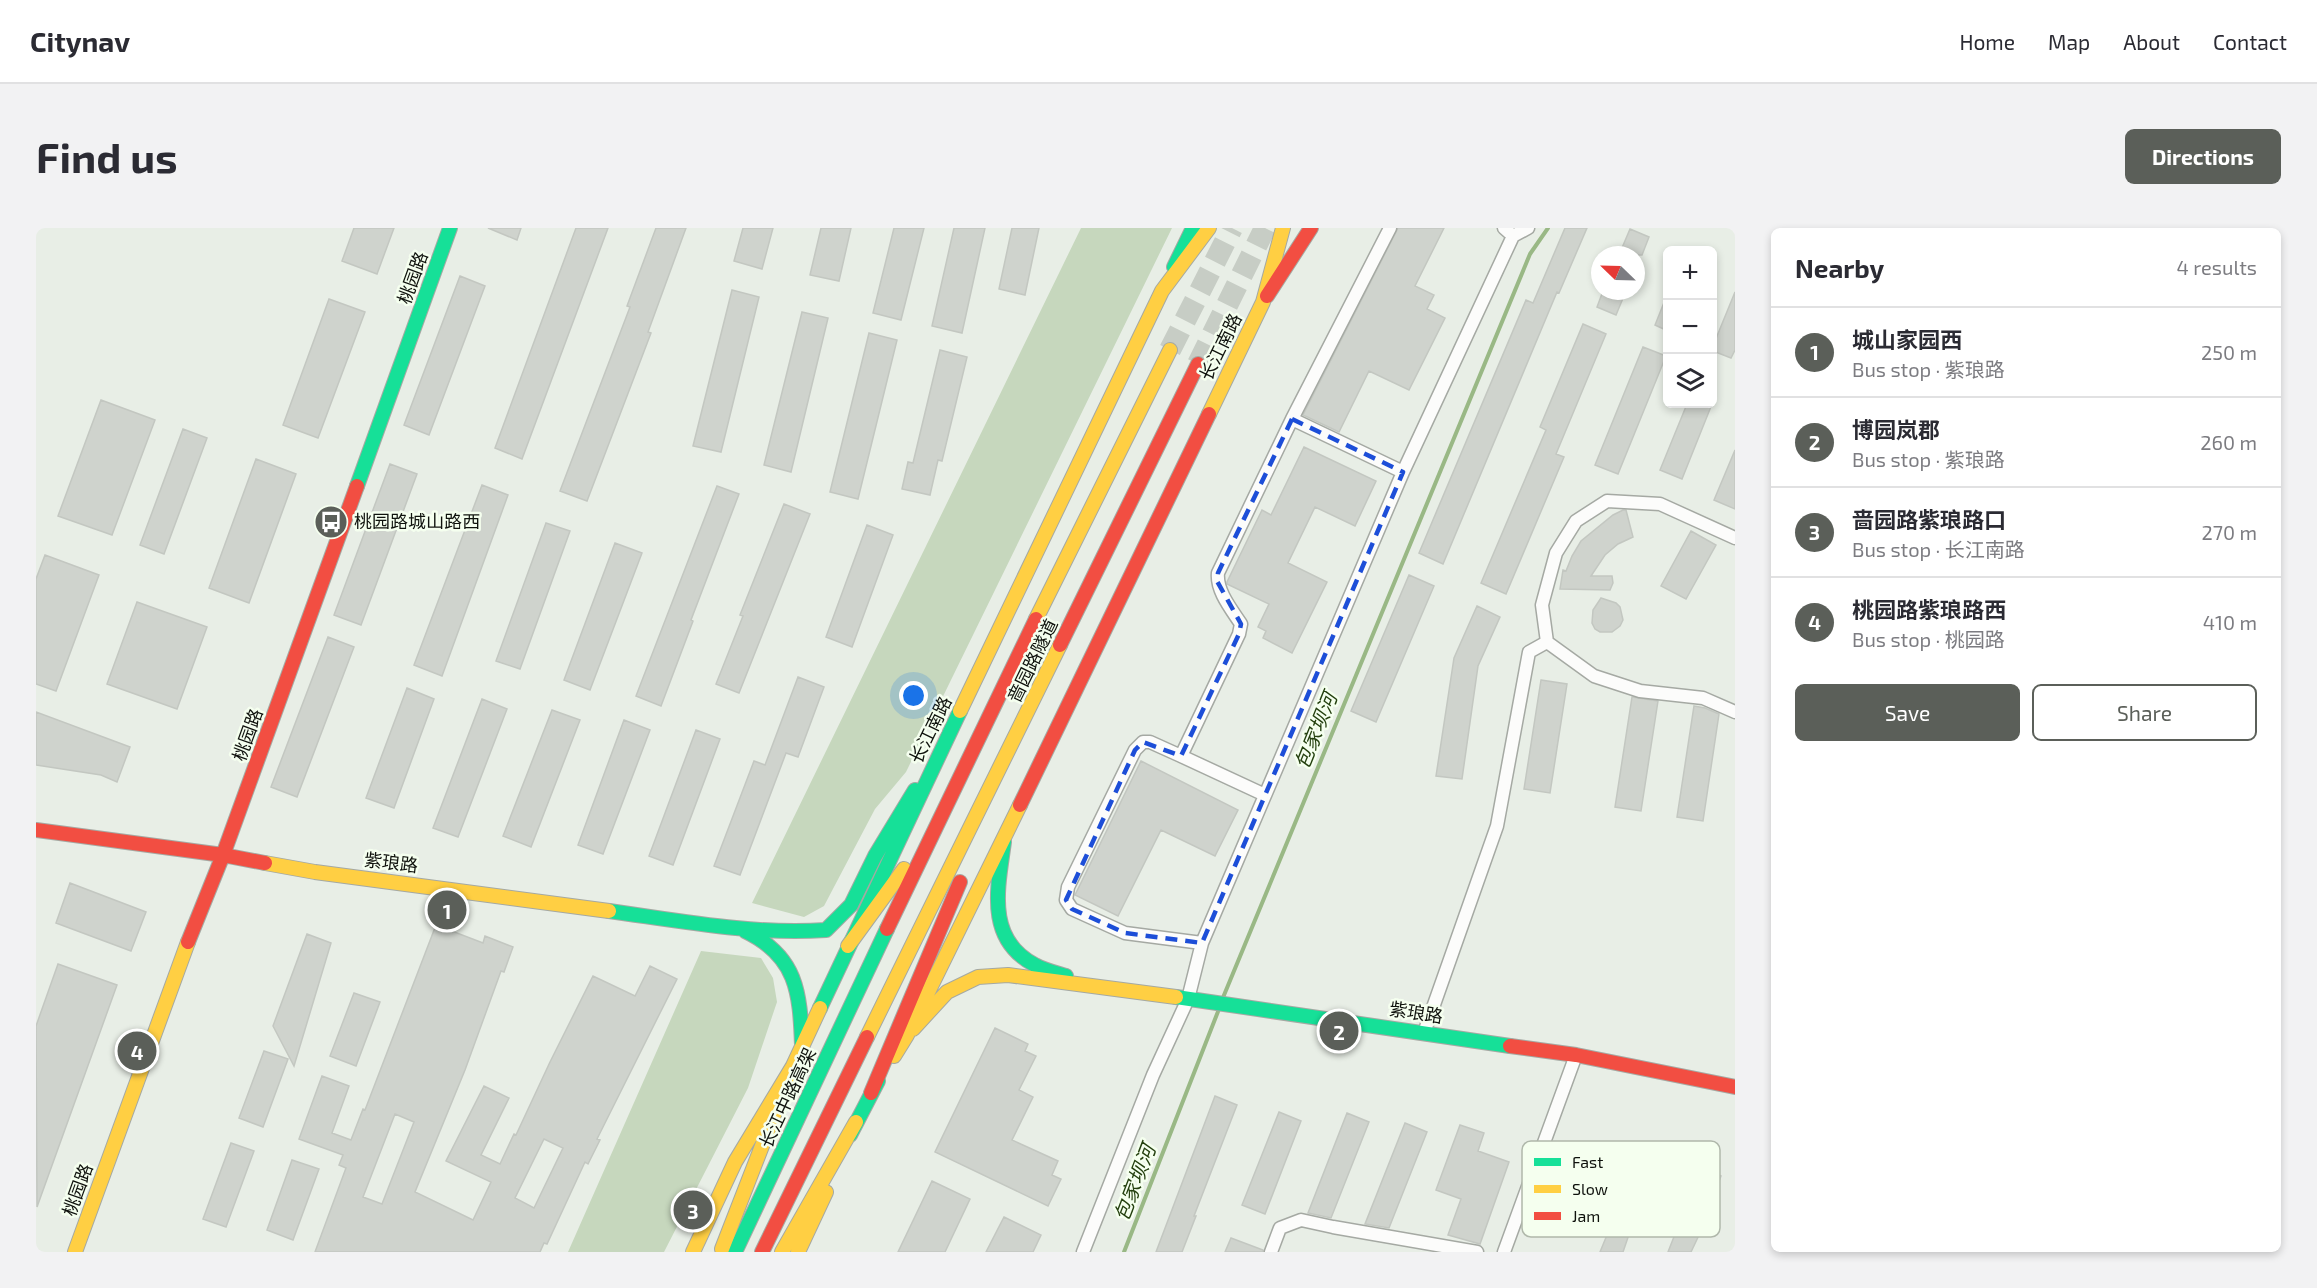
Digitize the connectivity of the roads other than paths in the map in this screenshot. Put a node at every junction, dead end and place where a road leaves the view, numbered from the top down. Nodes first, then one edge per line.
1 (450, 228) edge
2 (1193, 228) edge
3 (1209, 228) edge
4 (1283, 228) edge
5 (1311, 228) edge
6 (1390, 228) edge
7 (1528, 228) edge
8 (1508, 232) edge
9 (1162, 291) junction
10 (1263, 302) junction
11 (1170, 350) tunnel mouth
12 (1198, 364) tunnel mouth
13 (1292, 419) junction
14 (1403, 472) junction
15 (1134, 494) junction
16 (1735, 538) edge
17 (1547, 642) junction
18 (1012, 666) junction
19 (1735, 712) edge
20 (939, 754) junction
21 (1181, 756) junction
22 (1265, 795) junction
23 (36, 830) edge
24 (1006, 832) junction
25 (223, 855) junction
26 (741, 929) junction
27 (1202, 943) junction
28 (848, 946) junction
29 (873, 959) joint
30 (1090, 985) junction
31 (1188, 999) junction
32 (1424, 1033) junction
33 (908, 1035) junction
34 (802, 1045) junction
35 (1576, 1055) junction
36 (793, 1066) junction
37 (1735, 1087) edge
38 (871, 1093) junction
39 (855, 1122) junction
40 (1545, 1141) edge
41 (1522, 1203) edge
42 (75, 1252) edge
43 (693, 1252) edge
44 (721, 1252) edge
45 (735, 1252) edge
46 (762, 1252) edge
47 (782, 1252) edge
48 (798, 1252) edge
49 (1083, 1252) edge
50 (1271, 1252) edge
51 (1477, 1252) edge
52 (1504, 1252) edge

1 - 25 main road, 桃园路
2 - 9 main road
3 - 9 main road, 长江南路
4 - 10 main road, 长江南路
5 - 10 main road
6 - 13 street
7 - 8 street
8 - 14 street
9 - 20 main road, 长江南路
10 - 24 main road, 长江南路
11 - 18 main road, 啬园路隧道
12 - 15 main road, 啬园路隧道
13 - 14 street
13 - 21 street
14 - 22 street
15 - 38 main road
15 - 46 main road, 啬园路隧道
16 - 17 street
17 - 19 street
17 - 32 street
18 - 28 main road
18 - 29 main road, 啬园路隧道
20 - 26 main road, 紫琅路
20 - 28 main road, 长江南路
21 - 22 street
21 - 27 street
22 - 27 street
23 - 25 main road, 紫琅路
24 - 30 main road
24 - 33 main road, 长江南路
25 - 26 main road, 紫琅路
25 - 42 main road, 桃园路
26 - 34 main road
27 - 31 street
28 - 34 main road, 长江南路
29 - 45 main road, 长江中路高架
30 - 31 main road, 紫琅路
30 - 33 main road
31 - 32 main road, 紫琅路
31 - 49 street
32 - 35 main road, 紫琅路
33 - 38 main road, 长江南路
34 - 36 main road, 长江南路
35 - 37 main road, 紫琅路
35 - 40 street
36 - 43 main road, 长江南路
36 - 44 main road
38 - 39 main road, 长江南路
39 - 47 main road
39 - 48 main road, 长江南路
41 - 52 street
50 - 51 street

